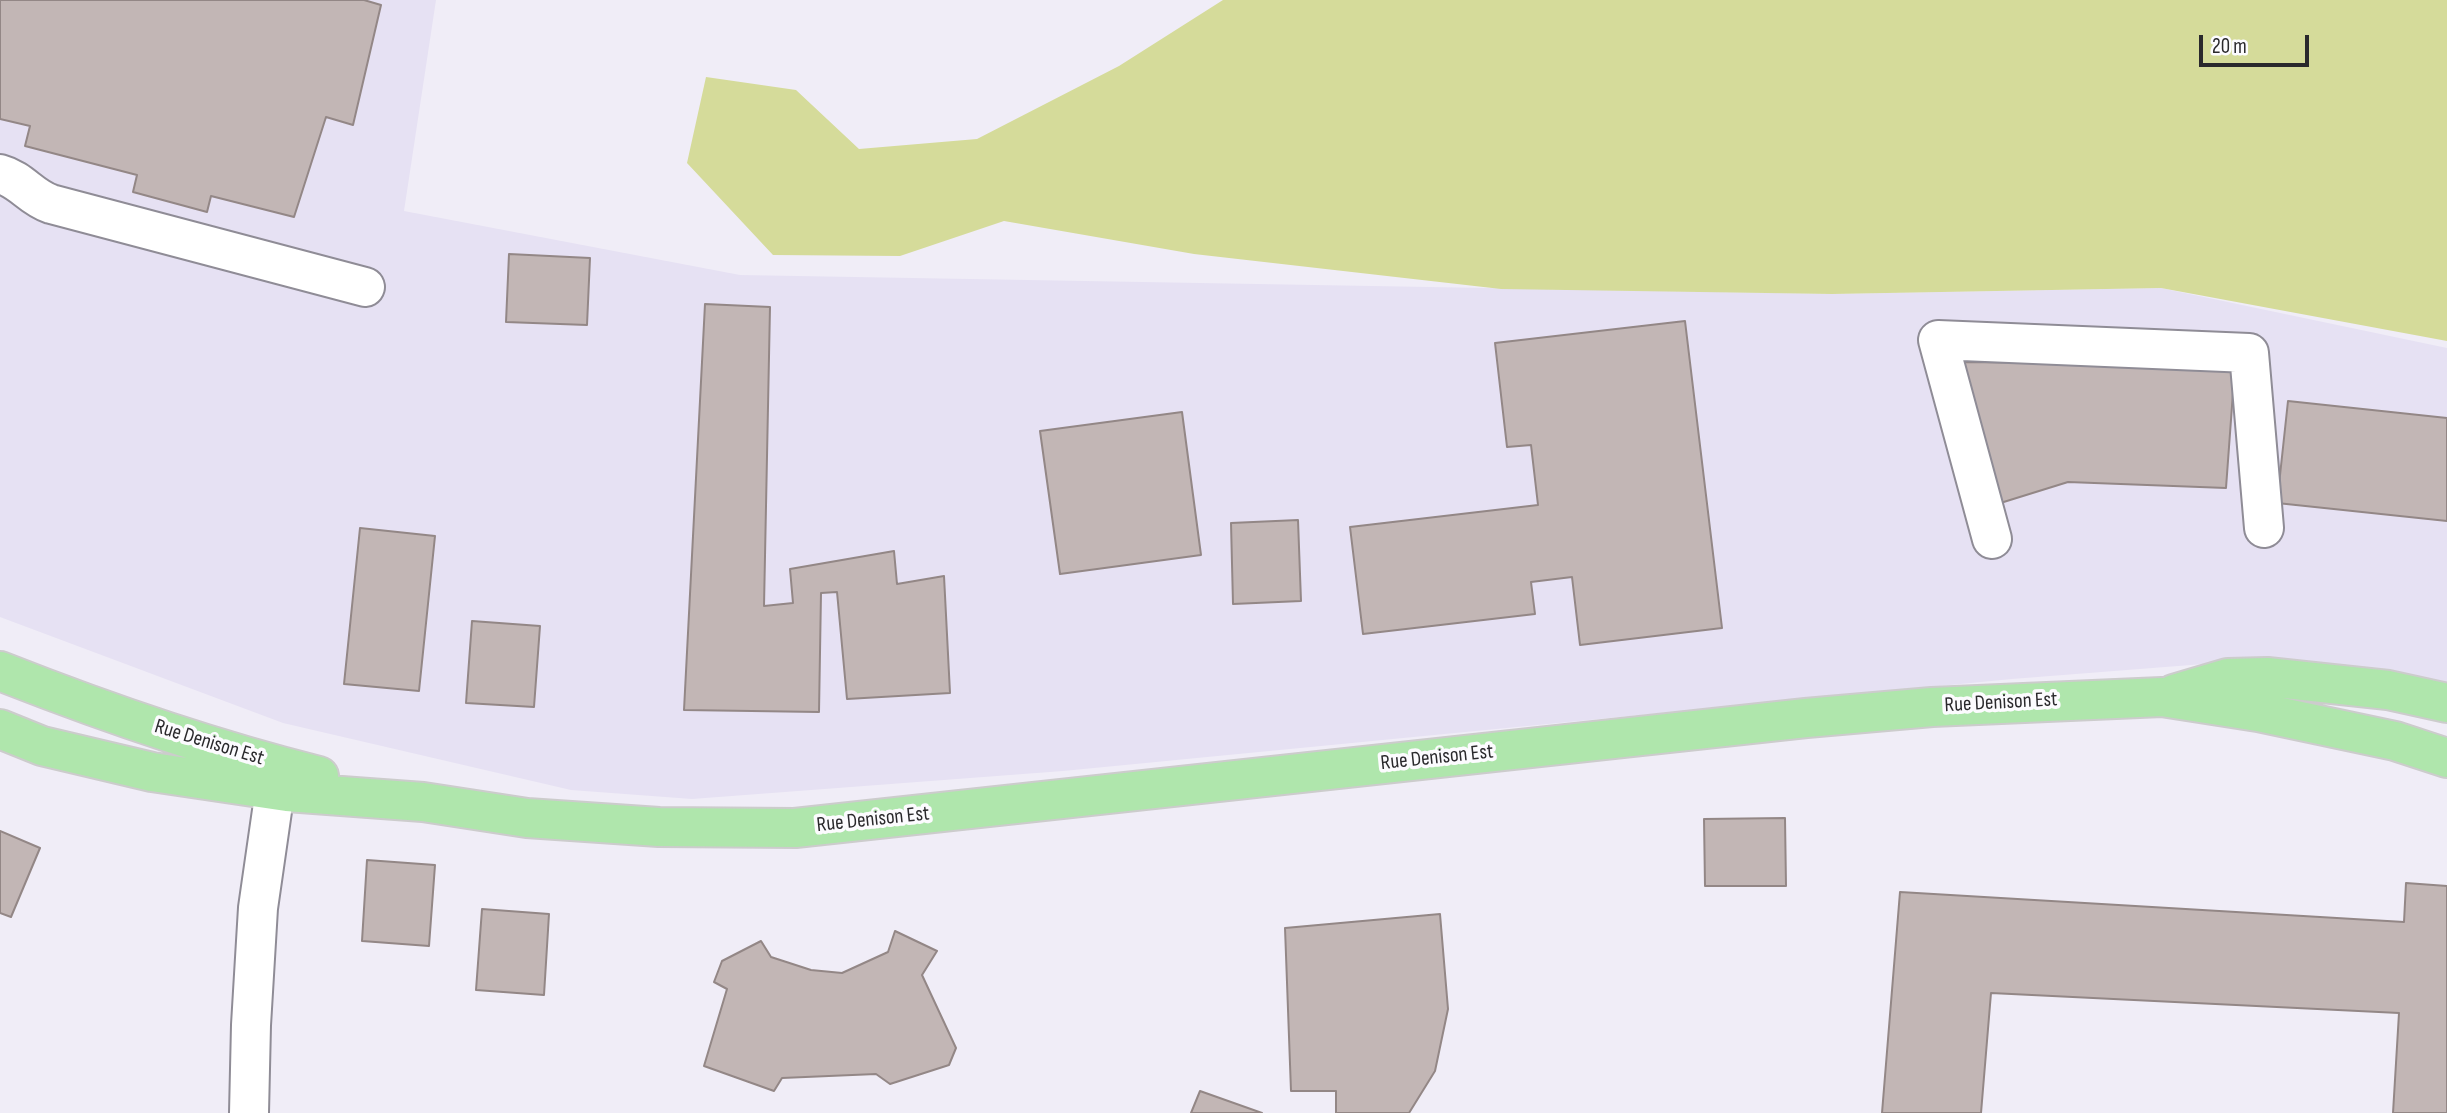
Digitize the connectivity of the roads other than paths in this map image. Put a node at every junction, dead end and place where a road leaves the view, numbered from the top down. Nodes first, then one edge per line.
1 (0, 174) edge
2 (365, 287) dead end
3 (2264, 528) dead end
4 (1992, 539) dead end
5 (0, 671) edge
6 (2162, 697) junction
7 (2447, 703) edge
8 (0, 729) edge
9 (2447, 758) edge
10 (275, 790) junction
11 (423, 802) junction
12 (249, 1113) edge

1 - 2 lane
3 - 4 lane
5 - 11 main road, Rue Denison Est
6 - 7 main road
6 - 9 main road, Rue Denison Est
6 - 11 main road, Rue Denison Est
8 - 10 main road, Rue Denison Est
10 - 11 main road, Rue Denison Est
10 - 12 lane

